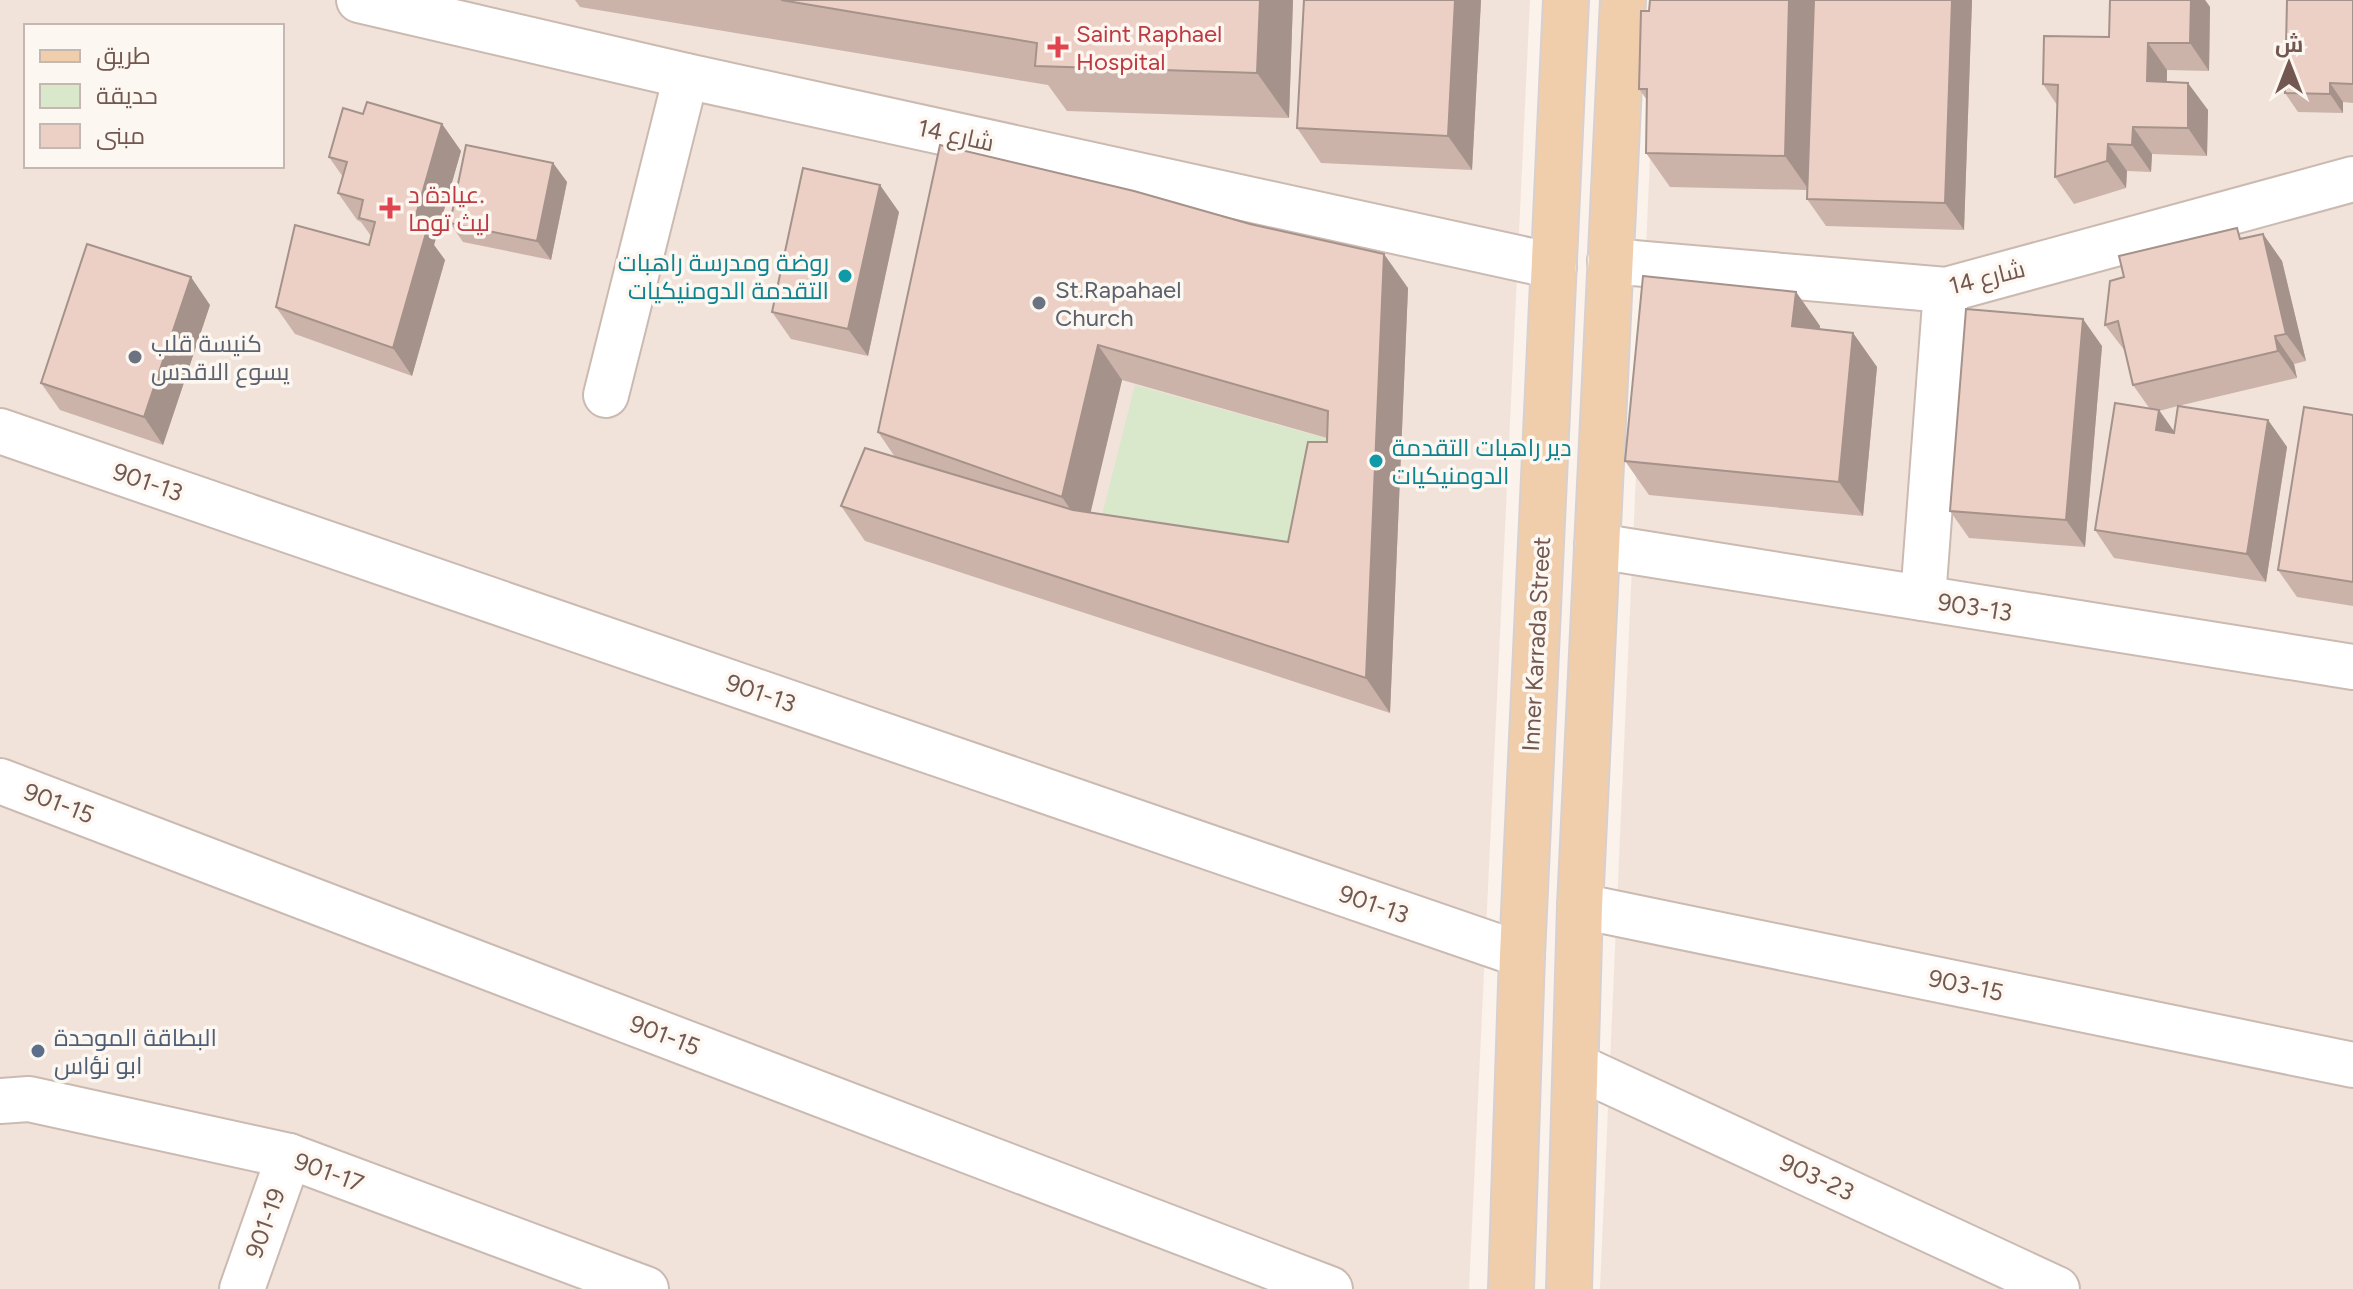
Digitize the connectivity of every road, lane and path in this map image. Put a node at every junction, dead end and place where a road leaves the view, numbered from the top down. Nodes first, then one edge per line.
1 (359, 0) edge
2 (1566, 0) edge
3 (1623, 0) edge
4 (506, 17) edge
5 (686, 76) junction
6 (2353, 179) edge
7 (1610, 261) junction
8 (1554, 266) junction
9 (1946, 290) junction
10 (606, 395) dead end
11 (0, 431) edge
12 (1597, 546) junction
13 (1923, 598) junction
14 (2353, 667) edge
15 (0, 781) edge
16 (1580, 906) junction
17 (1522, 955) junction
18 (2353, 1065) edge
19 (1576, 1066) junction
20 (0, 1101) edge
21 (289, 1156) junction
22 (242, 1289) edge
23 (646, 1289) edge
24 (1330, 1289) edge
25 (1511, 1289) edge
26 (1569, 1289) edge
27 (2057, 1289) edge

1 - 4 street, شارع 14
2 - 8 main road, Inner Karrada Street
3 - 7 main road
4 - 5 street, شارع 14
5 - 8 street, شارع 14
5 - 10 street
6 - 9 street, شارع 14
7 - 9 street, شارع 14
7 - 12 main road
8 - 17 main road, Inner Karrada Street
9 - 13 street
11 - 17 street, 901-13
12 - 13 street, 903-13
12 - 16 main road
13 - 14 street, 903-13
15 - 24 street, 901-15
16 - 18 street, 903-15
16 - 19 main road
17 - 25 main road, Inner Karrada Street
19 - 26 main road
19 - 27 street, 903-23
20 - 21 street, 901-17
21 - 22 street, 901-19
21 - 23 street, 901-17

